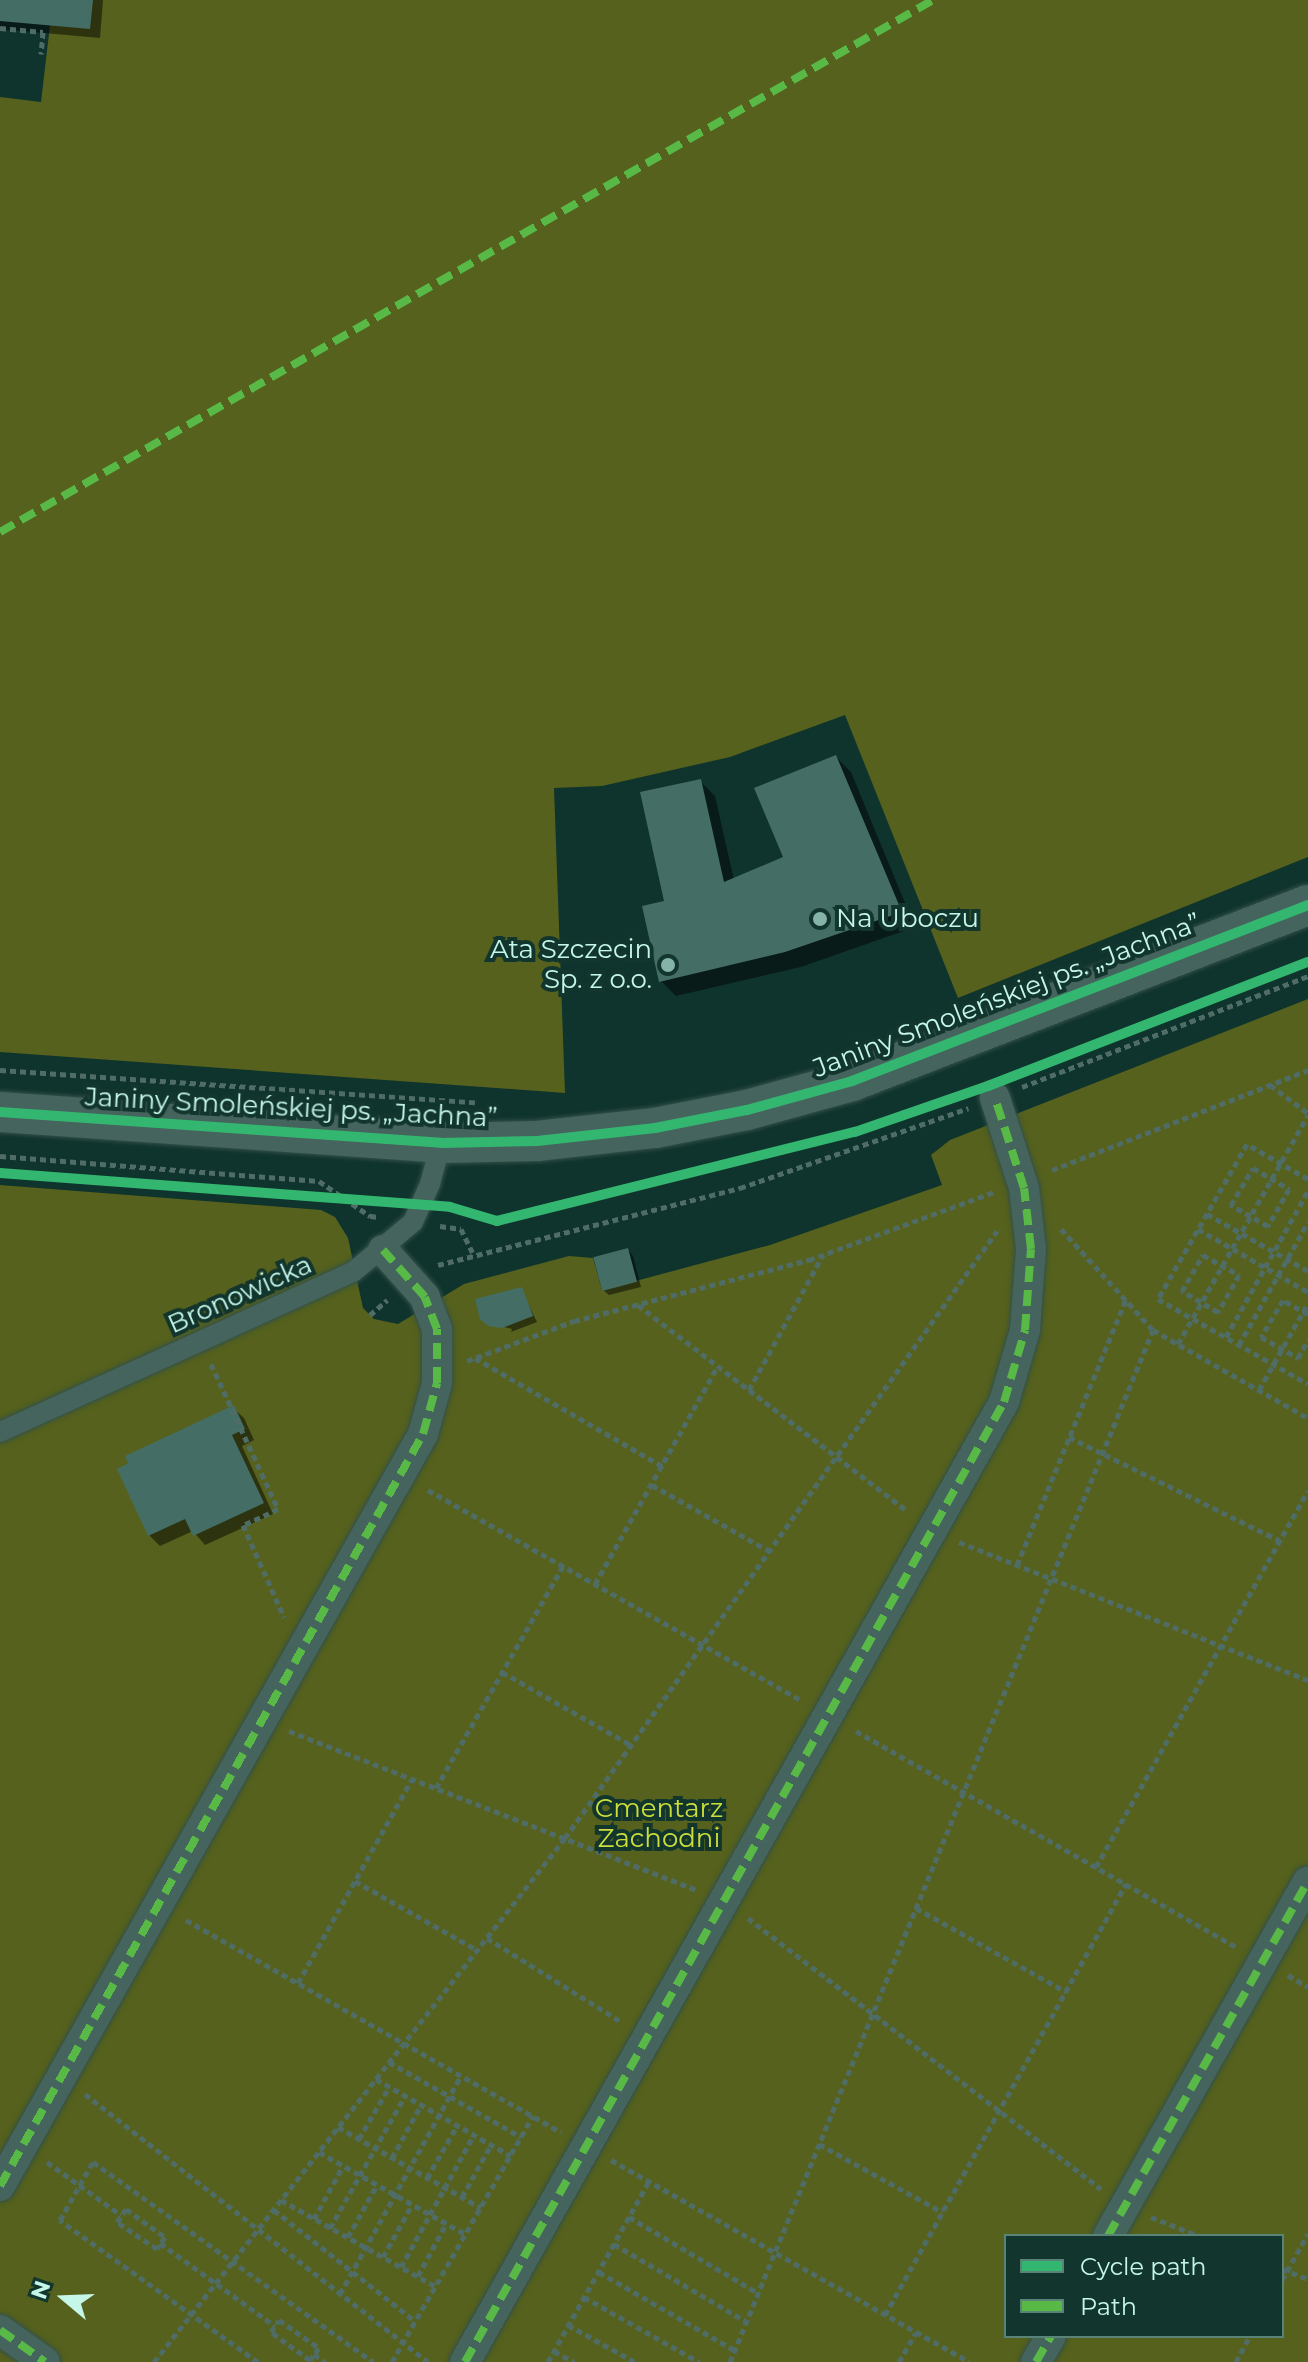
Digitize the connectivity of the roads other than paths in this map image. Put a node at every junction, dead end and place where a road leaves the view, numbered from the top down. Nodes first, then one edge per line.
1 (1308, 905) edge
2 (995, 1098) road end
3 (0, 1112) edge
4 (441, 1143) junction
5 (383, 1250) junction
6 (0, 1432) edge
7 (1308, 1881) edge
8 (0, 2186) edge
9 (1109, 2234) edge
10 (0, 2330) edge
11 (1050, 2338) edge
12 (45, 2362) edge
13 (465, 2362) edge
14 (1036, 2362) edge

1 - 4 street, Janiny Smoleńskiej ps. „Jachna”
2 - 13 street
3 - 4 street, Janiny Smoleńskiej ps. „Jachna”
4 - 5 lane, Bronowicka
5 - 6 lane, Bronowicka
5 - 8 street
7 - 9 street
10 - 12 street
11 - 14 street

